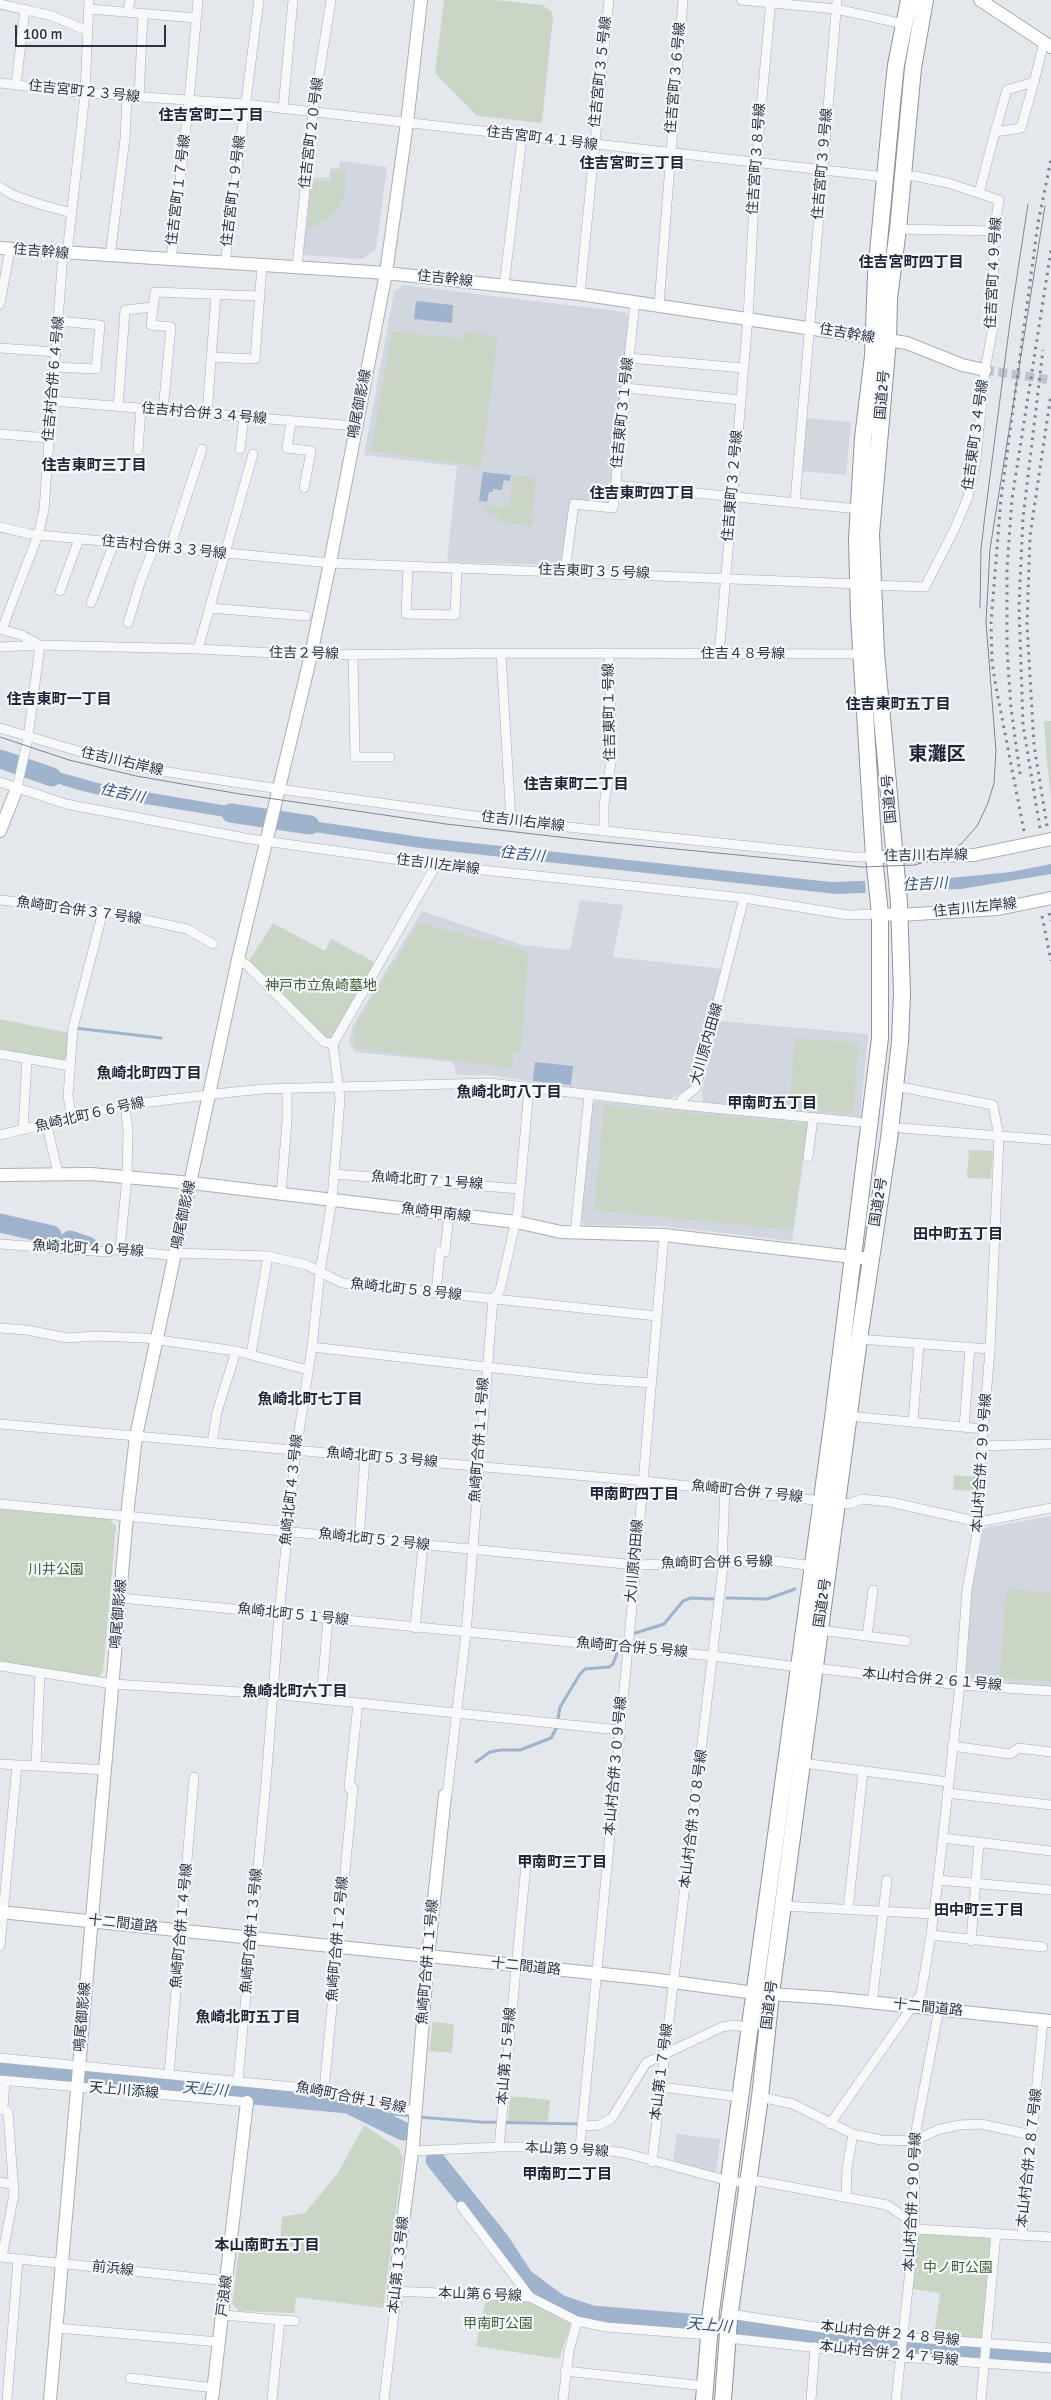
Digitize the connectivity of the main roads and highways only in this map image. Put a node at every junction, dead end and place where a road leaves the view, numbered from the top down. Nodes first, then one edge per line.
1 (909, 0) edge
2 (925, 0) edge
3 (880, 339) junction
4 (865, 585) junction
5 (869, 654) junction
6 (862, 1258) junction
7 (830, 1501) junction
8 (806, 1668) junction
9 (786, 1820) junction
10 (763, 1993) junction
11 (704, 2393) edge
12 (723, 2400) edge

1 - 3 highway, 国道2号
2 - 3 highway, 国道2号
3 - 4 highway, 国道2号
3 - 4 highway, 国道2号
4 - 5 highway, 国道2号
5 - 6 highway, 国道2号
5 - 6 highway, 国道2号
6 - 7 highway, 国道2号
6 - 7 highway, 国道2号
7 - 8 highway, 国道2号
7 - 8 highway, 国道2号
8 - 9 highway, 国道2号
8 - 9 highway, 国道2号
9 - 10 highway, 国道2号
9 - 10 highway, 国道2号
10 - 11 highway, 国道2号
10 - 12 highway, 国道2号

